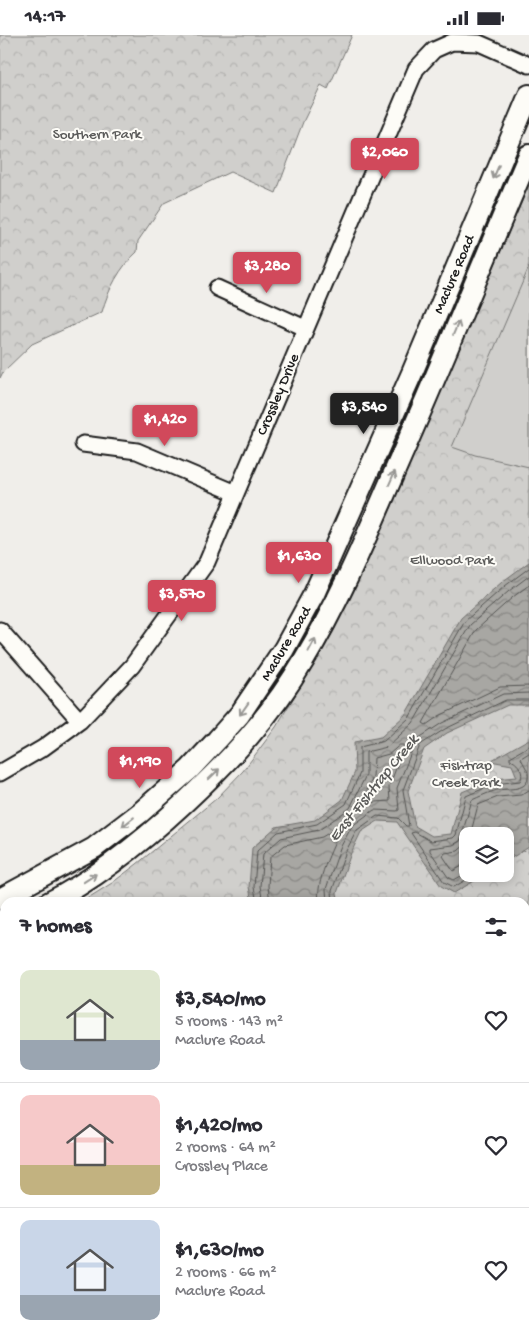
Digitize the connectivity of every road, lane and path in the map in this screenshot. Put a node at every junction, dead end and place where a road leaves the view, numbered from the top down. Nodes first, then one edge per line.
1 (529, 65) edge
2 (529, 95) edge
3 (529, 125) edge
4 (529, 155) edge
5 (520, 177) junction
6 (217, 288) dead end
7 (305, 328) junction
8 (83, 444) dead end
9 (236, 493) junction
10 (0, 630) edge
11 (80, 721) junction
12 (0, 773) edge
13 (4, 897) edge
14 (58, 897) edge

1 - 7 street, Crossley Drive
2 -> 13 main road, Maclure Road
3 - 5 main road
4 - 5 main road, Maclure Road
14 -> 5 main road, Maclure Road
6 - 7 street
7 - 9 street, Crossley Drive
8 - 9 street
9 - 11 street, Crossley Drive
10 - 11 street
11 - 12 street, Crossley Drive

